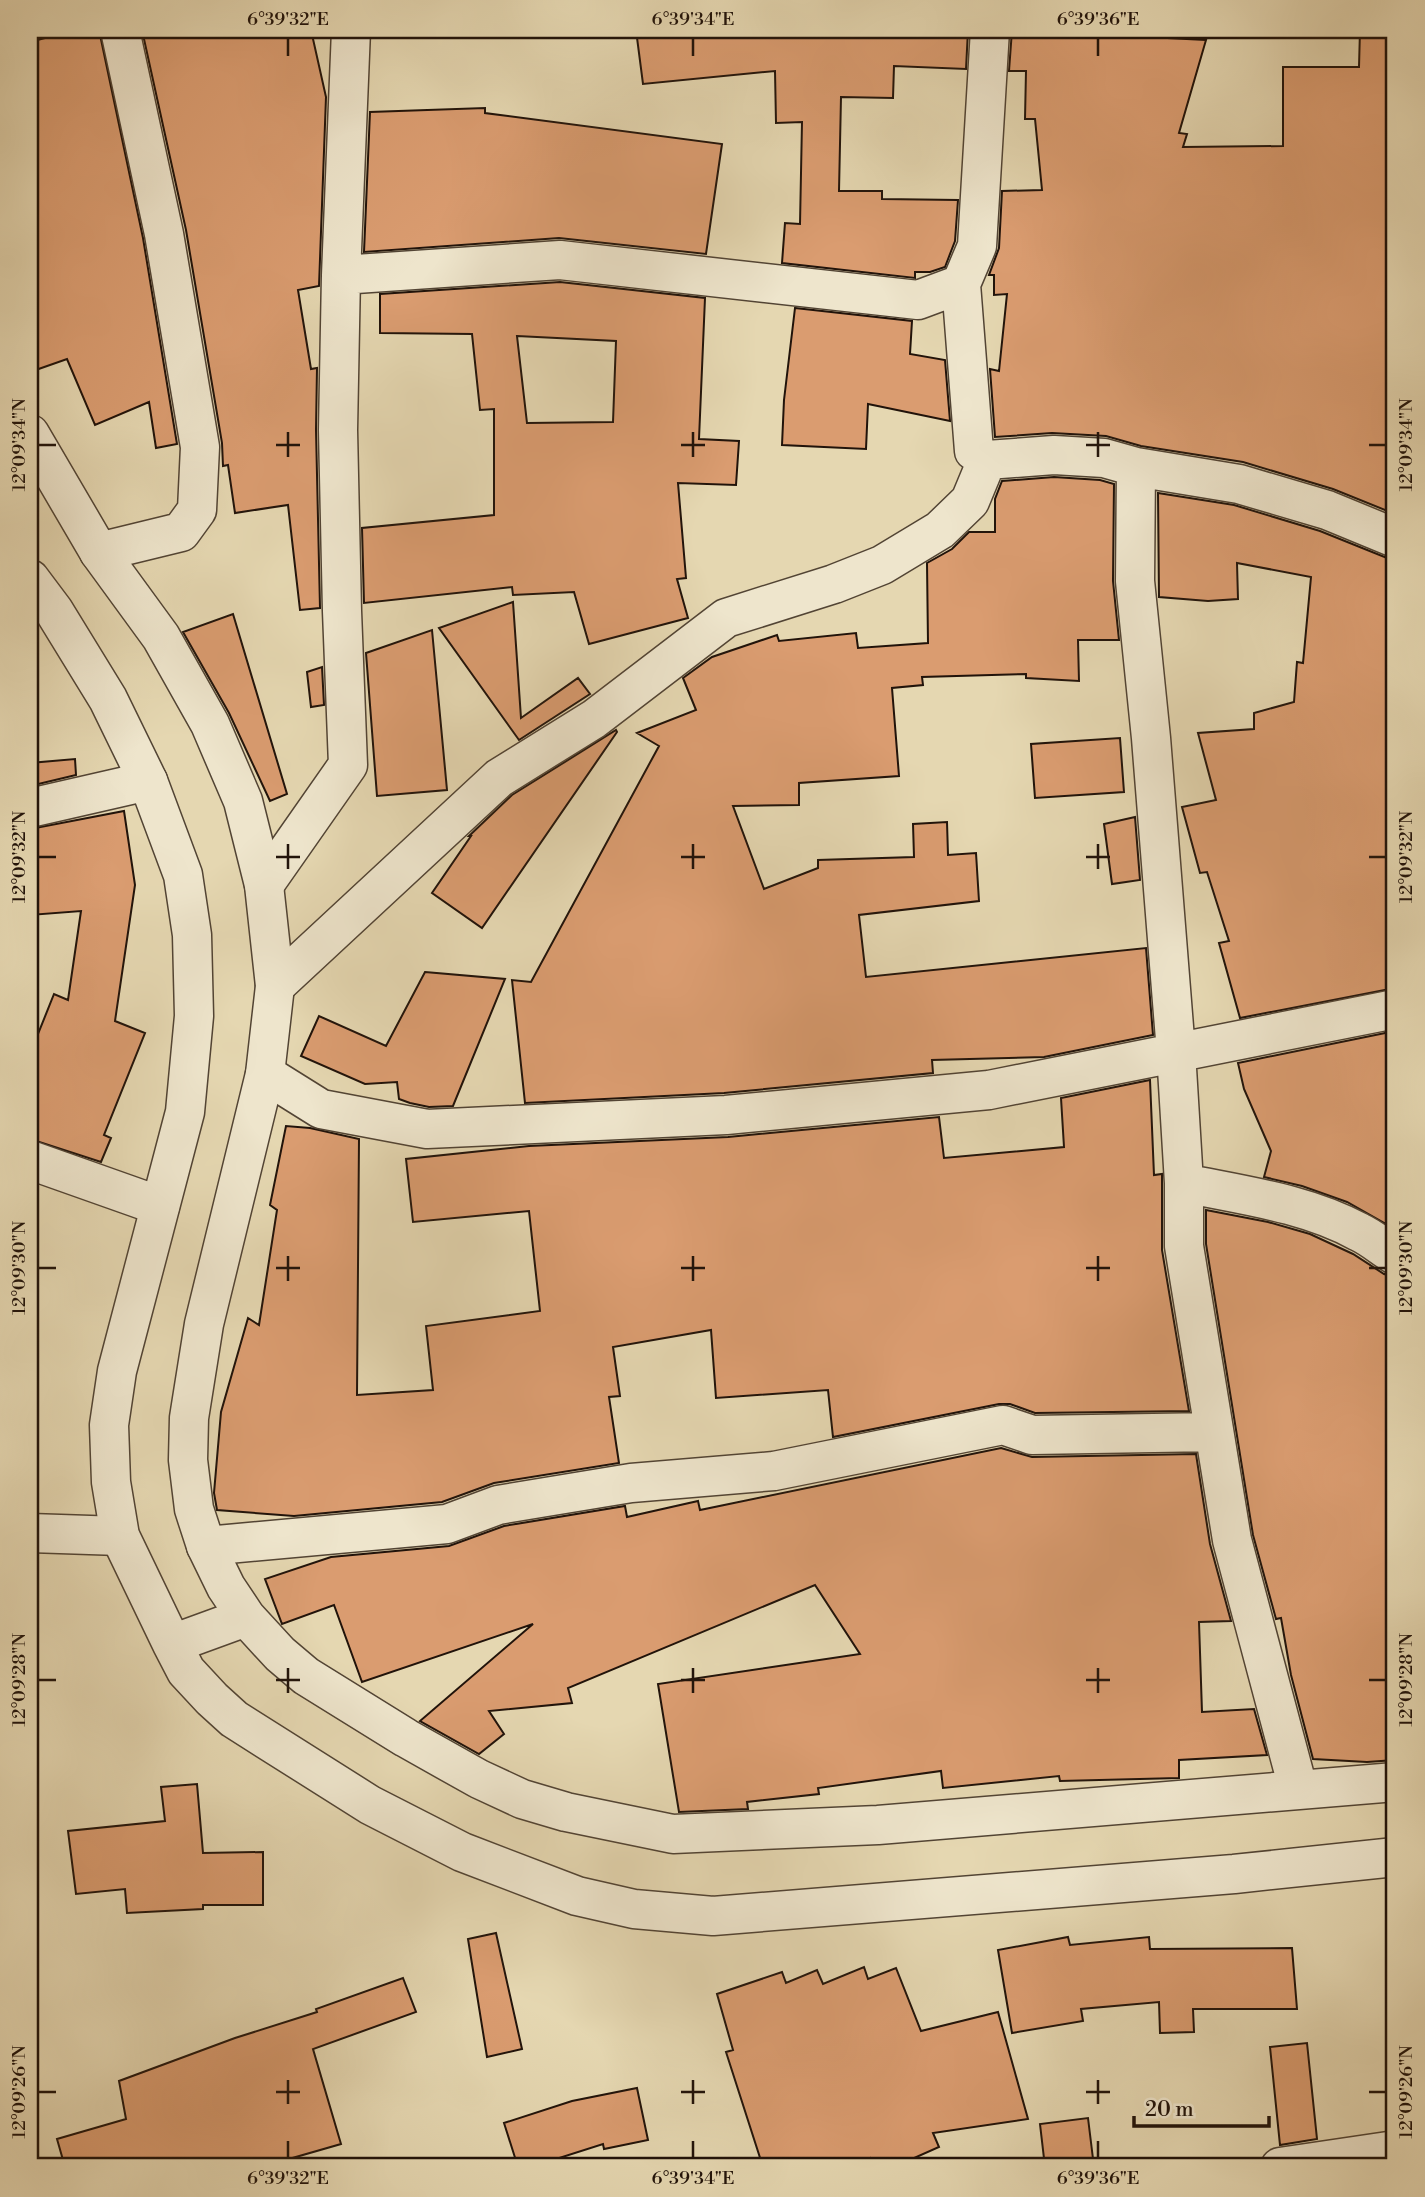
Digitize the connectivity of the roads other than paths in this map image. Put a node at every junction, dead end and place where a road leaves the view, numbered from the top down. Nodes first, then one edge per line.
1 (120, 30) edge
2 (351, 30) edge
3 (990, 30) edge
4 (341, 275) junction
5 (961, 284) junction
6 (30, 434) edge
7 (987, 460) junction
8 (1136, 467) junction
9 (1395, 538) edge
10 (99, 552) junction
11 (30, 579) edge
12 (148, 781) junction
13 (30, 808) edge
14 (264, 885) junction
15 (275, 986) junction
16 (1395, 1009) edge
17 (1175, 1052) junction
18 (265, 1074) junction
19 (30, 1160) edge
20 (1184, 1183) junction
21 (160, 1206) junction
22 (1395, 1255) edge
23 (1214, 1432) junction
24 (30, 1533) edge
25 (120, 1536) junction
26 (206, 1546) junction
27 (246, 1617) junction
28 (172, 1644) junction
29 (1395, 1782) edge
30 (1298, 1788) junction
31 (1395, 1857) edge
32 (1395, 2150) edge
33 (1280, 2167) edge

1 - 10 street
2 - 4 street
3 - 5 street
4 - 5 street
4 - 14 street
5 - 7 street
6 - 10 street
7 - 8 street
7 - 15 street
8 - 9 street
8 - 17 street
10 - 14 street
11 - 12 street
12 - 13 street
12 - 21 street
14 - 15 street
15 - 18 street
16 - 17 street
17 - 18 street
17 - 20 street
18 - 26 street
19 - 21 street
20 - 22 street
20 - 23 street
21 - 25 street
23 - 26 street
23 - 30 street
24 - 25 street
25 - 28 street
26 - 27 street
27 - 28 street
27 - 30 street
28 - 31 street
29 - 30 street
32 - 33 street

